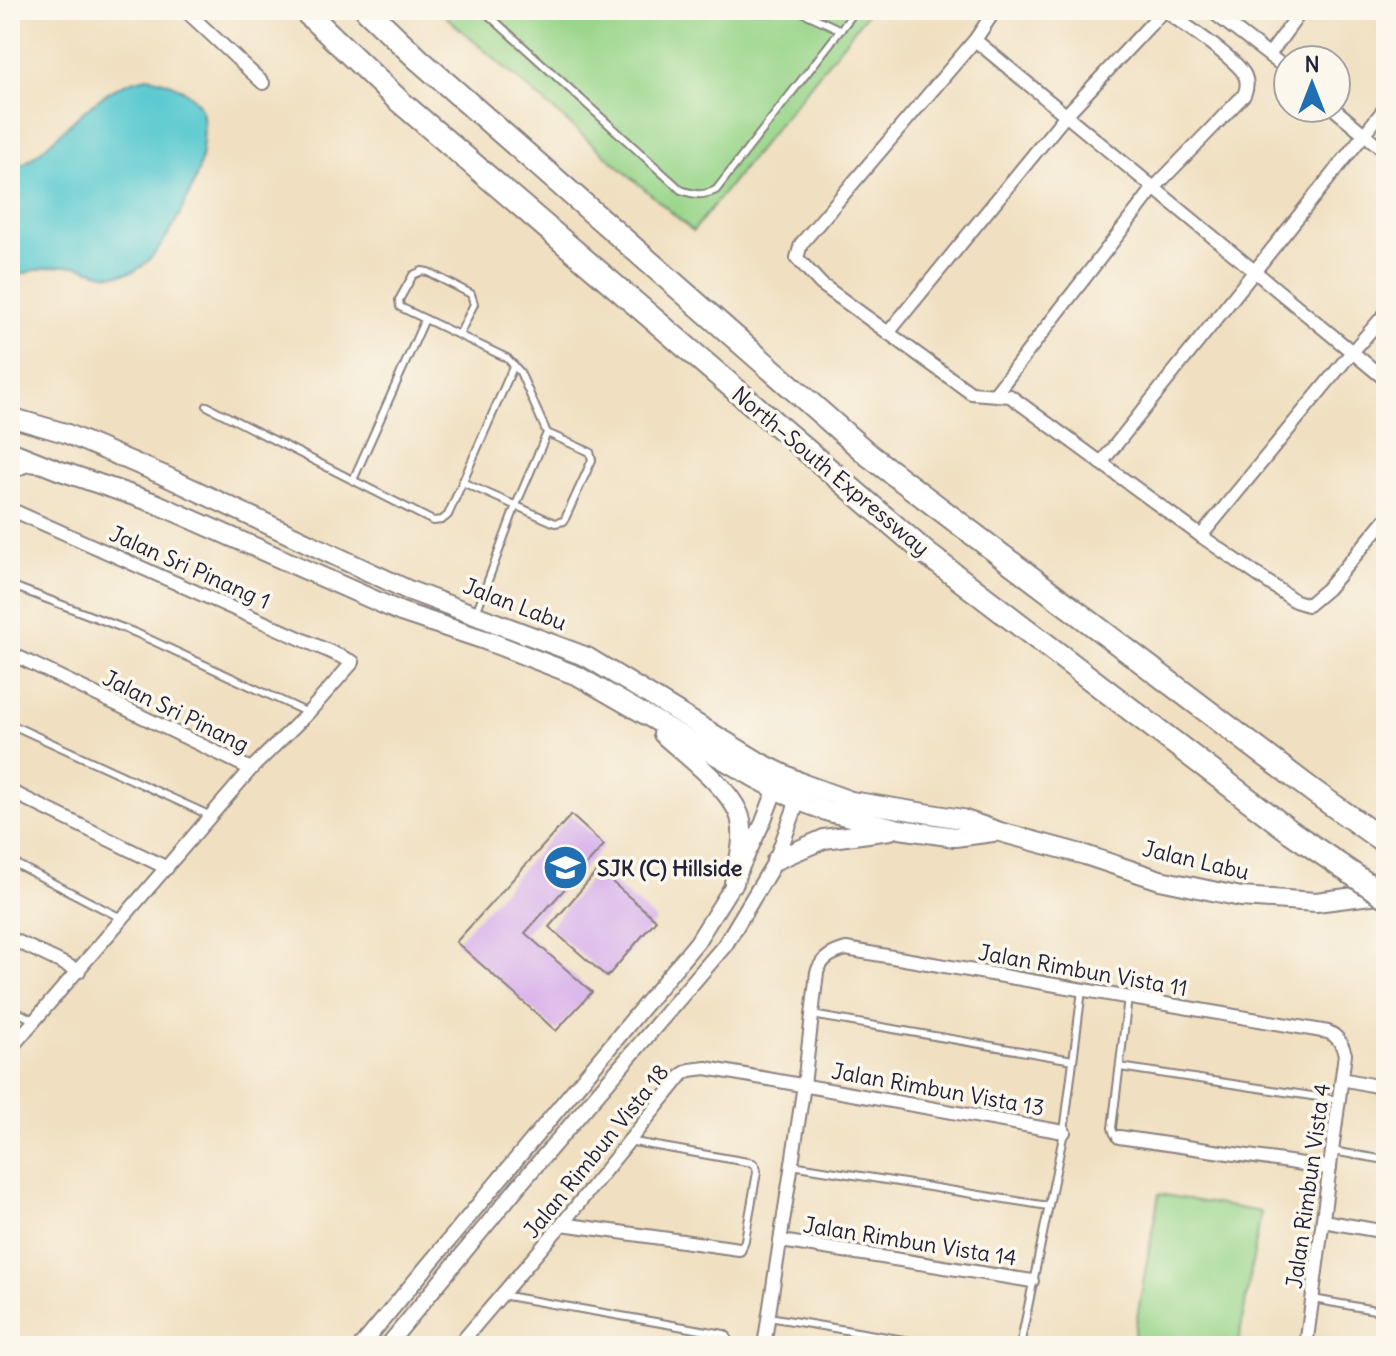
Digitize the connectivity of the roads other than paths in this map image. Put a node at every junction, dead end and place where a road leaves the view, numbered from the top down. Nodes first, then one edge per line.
1 (185, 10) edge
2 (304, 10) edge
3 (367, 10) edge
4 (483, 10) edge
5 (798, 10) edge
6 (856, 10) edge
7 (995, 10) edge
8 (1164, 10) edge
9 (1210, 10) edge
10 (1302, 10) edge
11 (841, 30) junction
12 (975, 40) junction
13 (1269, 55) junction
14 (1272, 57) edge
15 (263, 83) dead end
16 (1386, 107) edge
17 (1066, 115) junction
18 (1352, 123) edge
19 (1364, 133) junction
20 (1386, 152) edge
21 (1154, 188) junction
22 (1254, 271) junction
23 (1386, 313) edge
24 (425, 319) junction
25 (888, 333) junction
26 (459, 335) junction
27 (1352, 352) junction
28 (514, 365) junction
29 (1386, 380) edge
30 (995, 394) junction
31 (207, 406) dead end
32 (10, 417) edge
33 (547, 433) junction
34 (10, 451) edge
35 (1101, 463) junction
36 (58, 470) junction
37 (10, 472) edge
38 (353, 480) junction
39 (462, 482) junction
40 (516, 505) junction
41 (10, 509) edge
42 (1386, 519) edge
43 (1201, 536) junction
44 (10, 585) edge
45 (475, 615) junction
46 (10, 653) edge
47 (634, 708) junction
48 (308, 713) junction
49 (10, 724) edge
50 (251, 769) junction
51 (779, 782) junction
52 (10, 791) edge
53 (801, 792) junction
54 (211, 816) junction
55 (900, 829) junction
56 (1000, 832) junction
57 (1386, 843) edge
58 (776, 860) junction
59 (10, 861) edge
60 (167, 868) junction
61 (734, 883) junction
62 (1386, 895) edge
63 (123, 919) junction
64 (10, 938) edge
65 (79, 971) junction
66 (1082, 990) junction
67 (1128, 998) junction
68 (10, 1008) edge
69 (812, 1015) junction
70 (35, 1021) junction
71 (1335, 1035) joint
72 (10, 1049) edge
73 (1073, 1060) junction
74 (595, 1062) junction
75 (1120, 1067) junction
76 (613, 1076) junction
77 (1342, 1079) junction
78 (804, 1085) junction
79 (1386, 1088) edge
80 (1339, 1100) junction
81 (1064, 1132) junction
82 (1119, 1137) joint
83 (628, 1141) junction
84 (1332, 1151) junction
85 (1386, 1160) edge
86 (792, 1165) junction
87 (1330, 1168) junction
88 (1048, 1206) junction
89 (1323, 1221) junction
90 (562, 1224) junction
91 (1386, 1232) edge
92 (781, 1241) junction
93 (739, 1249) joint
94 (1032, 1281) junction
95 (501, 1295) junction
96 (1313, 1299) junction
97 (1386, 1312) edge
98 (768, 1317) junction
99 (361, 1346) edge
100 (387, 1346) edge
101 (458, 1346) edge
102 (727, 1346) edge
103 (764, 1346) edge
104 (939, 1346) edge
105 (1020, 1346) edge
106 (1306, 1346) edge

1 - 15 street
2 - 62 highway, North–South Expressway, bridge
3 - 57 highway, North–South Expressway
4 - 11 lane
5 - 11 lane
6 - 11 lane
7 - 12 street
8 - 17 street
8 - 21 street
9 - 13 street
10 - 13 street
12 - 17 street
12 - 25 street
13 - 14 street
16 - 19 street
17 - 21 street
17 - 25 street
18 - 19 street
19 - 20 street
19 - 22 street
21 - 22 street
21 - 30 street
22 - 27 street
22 - 35 street
23 - 27 street
24 - 26 lane
24 - 26 lane
24 - 38 lane
25 - 30 street
26 - 28 lane
27 - 29 street
27 - 43 street
28 - 33 lane
28 - 39 lane
30 - 35 street
31 - 38 lane
32 - 45 main road, Jalan Labu
33 - 40 lane
33 - 40 lane
34 - 36 main road, Jalan Labu
35 - 43 street
36 - 37 main road
36 - 47 main road, Jalan Labu
38 - 39 lane
39 - 40 lane
40 - 45 lane
41 - 48 street, Jalan Sri Pinang 1
42 - 43 street
44 - 48 lane
45 - 51 main road, Jalan Labu
46 - 50 street, Jalan Sri Pinang
47 - 51 main road, Jalan Labu
47 - 61 main road
48 - 50 street
49 - 54 lane
50 - 54 street, Jalan Sri Pinang
51 - 53 main road, Jalan Labu
51 - 61 street
52 - 60 street
53 - 55 main road, Jalan Labu
53 - 56 main road, Jalan Labu
53 - 58 street
54 - 60 street, Jalan Sri Pinang
55 - 56 main road, Jalan Labu
55 - 58 main road
56 - 62 main road, Jalan Labu
58 - 76 street
59 - 63 lane
60 - 63 street, Jalan Sri Pinang
61 - 74 street
63 - 65 street, Jalan Sri Pinang
64 - 65 street
65 - 70 street, Jalan Sri Pinang
66 - 67 street, Jalan Rimbun Vista 11
66 - 69 street, Jalan Rimbun Vista 11
66 - 73 lane
67 - 71 street, Jalan Rimbun Vista 11
67 - 75 lane
68 - 70 lane
69 - 73 lane
69 - 78 street
70 - 72 street, Jalan Sri Pinang
71 - 77 street, Jalan Rimbun Vista 4
73 - 81 lane
74 - 76 street
74 - 99 street
75 - 80 lane
75 - 82 lane
76 - 100 street
77 - 79 street
77 - 80 street, Jalan Rimbun Vista 4
78 - 81 street, Jalan Rimbun Vista 13
78 - 83 street, Jalan Rimbun Vista 18
78 - 86 street
80 - 84 street, Jalan Rimbun Vista 4
81 - 88 lane
82 - 87 street
83 - 90 street, Jalan Rimbun Vista 18
83 - 93 lane
84 - 85 lane
84 - 87 street, Jalan Rimbun Vista 4
86 - 88 lane
86 - 92 street
87 - 89 street, Jalan Rimbun Vista 4
88 - 94 lane
89 - 91 street
89 - 96 street, Jalan Rimbun Vista 4
90 - 93 street
90 - 95 street, Jalan Rimbun Vista 18
92 - 94 street, Jalan Rimbun Vista 14
92 - 98 street
94 - 105 lane
95 - 101 street, Jalan Rimbun Vista 18
95 - 102 lane
96 - 97 lane
96 - 106 street, Jalan Rimbun Vista 4
98 - 103 street
98 - 104 lane

